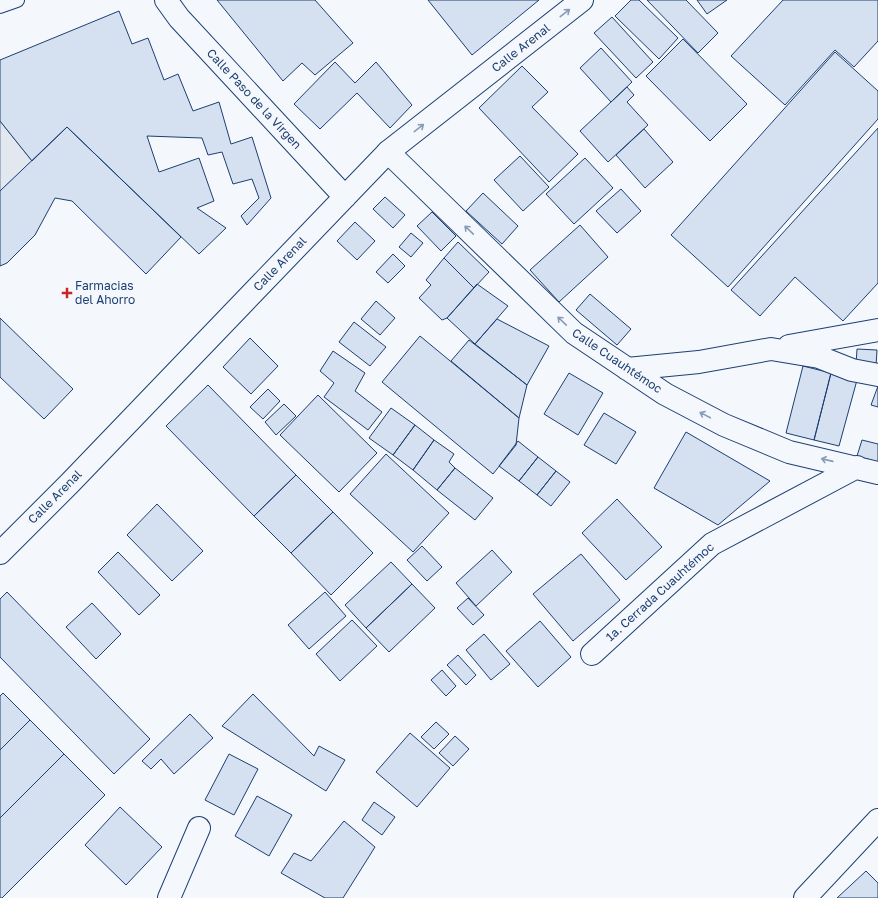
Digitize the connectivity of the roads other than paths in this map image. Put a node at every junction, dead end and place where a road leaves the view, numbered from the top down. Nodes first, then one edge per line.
1 (17, 0) edge
2 (166, 0) edge
3 (582, 0) edge
4 (0, 6) edge
5 (388, 152) junction
6 (345, 197) junction
7 (878, 330) edge
8 (771, 349) junction
9 (627, 369) junction
10 (878, 375) edge
11 (857, 467) junction
12 (878, 473) edge
13 (0, 553) edge
14 (592, 654) dead end
15 (878, 820) edge
16 (199, 828) dead end
17 (169, 898) edge
18 (805, 898) edge

1 - 4 lane
2 - 6 street, Calle Paso de la Virgen
5 -> 3 street, Calle Arenal
5 - 6 street, Calle Arenal
9 -> 5 street, Calle Cuauhtémoc
6 - 13 street, Calle Arenal
7 - 8 street
8 - 9 street
8 - 10 street
11 -> 9 street, Calle Cuauhtémoc
11 - 12 street, Calle Cuauhtémoc
11 - 14 street, 1a. Cerrada Cuauhtémoc
15 - 18 street
16 - 17 street

